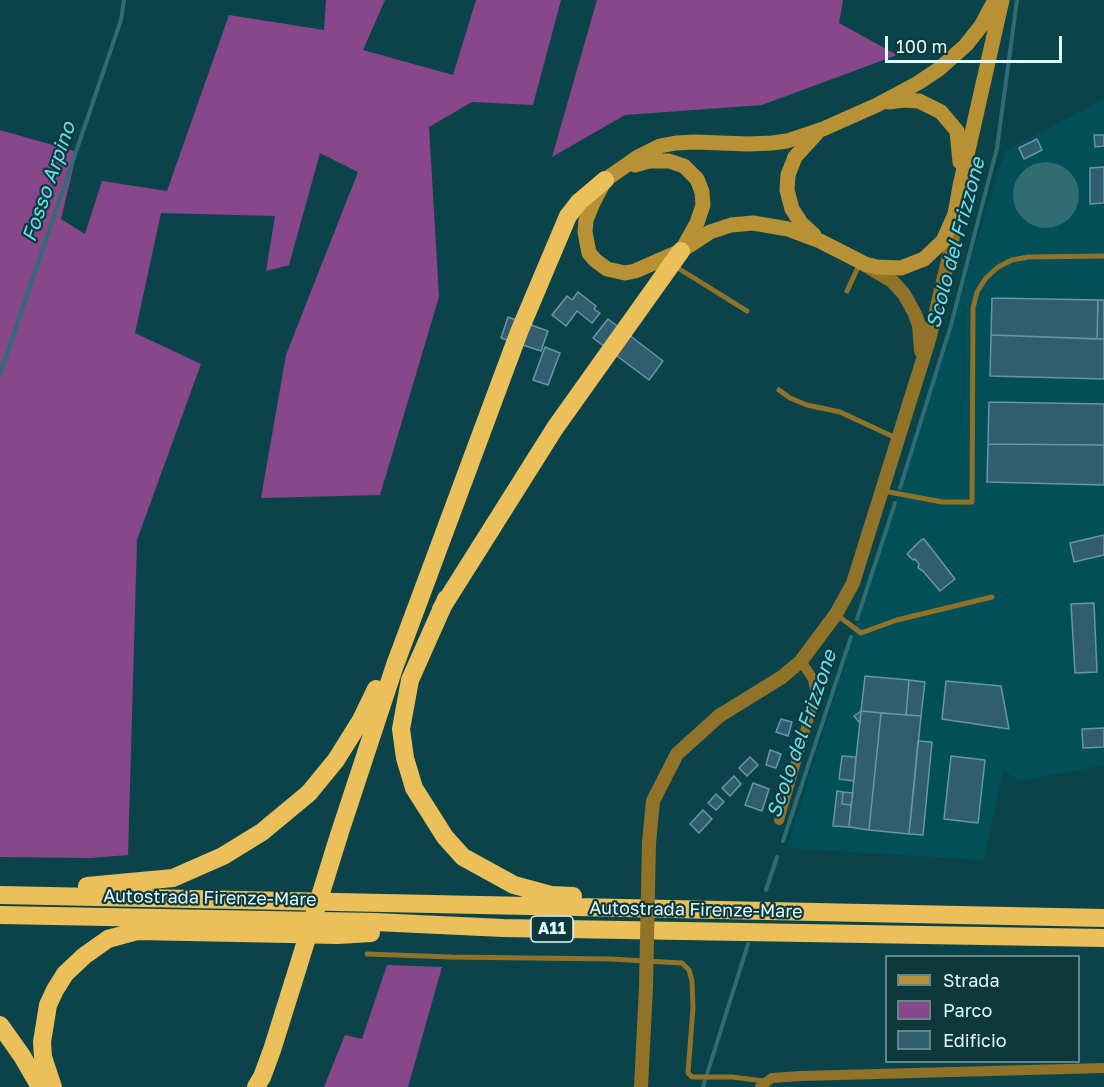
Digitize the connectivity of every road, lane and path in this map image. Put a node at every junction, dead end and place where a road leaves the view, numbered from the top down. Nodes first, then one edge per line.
1 (995, 0) edge
2 (1002, 0) edge
3 (877, 105) junction
4 (823, 129) junction
5 (608, 177) junction
6 (960, 186) junction
7 (955, 214) junction
8 (820, 241) junction
9 (1104, 256) edge
10 (676, 258) junction
11 (863, 263) junction
12 (847, 291) dead end
13 (747, 311) dead end
14 (920, 365) junction
15 (779, 390) dead end
16 (897, 439) junction
17 (882, 491) junction
18 (432, 568) junction
19 (992, 597) dead end
20 (446, 599) junction
21 (836, 614) junction
22 (801, 661) junction
23 (779, 820) dead end
24 (344, 837) junction
25 (0, 887) edge
26 (0, 895) edge
27 (0, 915) edge
28 (928, 915) junction
29 (1104, 918) edge
30 (503, 928) junction
31 (1104, 938) edge
32 (367, 954) dead end
33 (298, 984) junction
34 (0, 1025) edge
35 (1104, 1068) edge
36 (763, 1084) edge
37 (40, 1087) edge
38 (53, 1087) edge
39 (256, 1087) edge
40 (268, 1087) edge
41 (641, 1087) edge

1 - 3 main road
2 - 6 main road
3 - 4 main road
3 - 6 main road
4 - 5 main road
4 - 8 main road
5 - 10 main road
5 - 10 main road
5 - 18 highway
6 - 7 main road
7 - 11 main road
7 - 14 street
8 - 10 main road
8 - 11 main road
9 - 17 lane
10 - 13 lane
10 - 20 highway
11 - 12 lane
11 - 14 street
14 - 16 street
15 - 16 lane
16 - 17 street
17 - 21 street
18 - 24 highway
18 - 25 highway
19 - 21 lane
20 - 24 highway
20 - 28 highway
21 - 22 street
22 - 23 street
22 - 41 street, bridge
24 - 33 highway, bridge
26 - 28 highway, Autostrada Firenze-Mare / A11
27 - 30 highway, Autostrada Firenze-Mare / A11
28 - 29 highway, Autostrada Firenze-Mare / A11
30 - 31 highway, Autostrada Firenze-Mare / A11
30 - 38 highway
32 - 36 lane
33 - 39 highway
33 - 40 highway
34 - 37 highway
35 - 36 street

